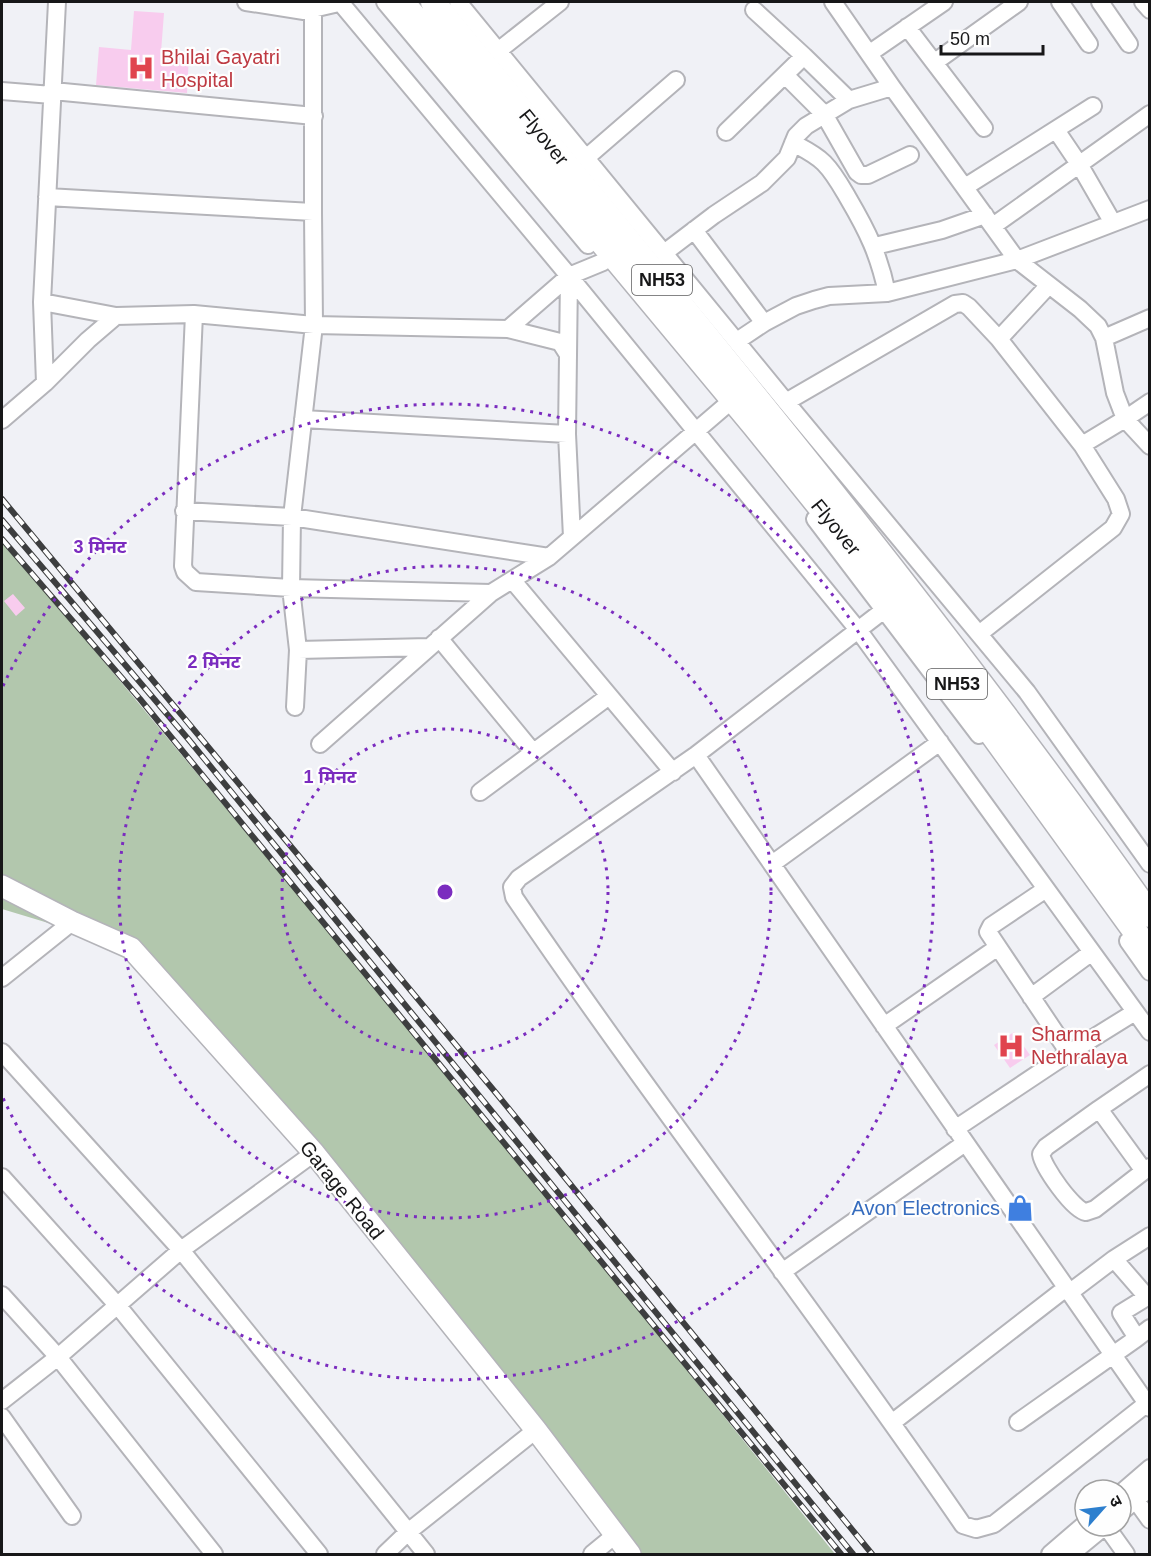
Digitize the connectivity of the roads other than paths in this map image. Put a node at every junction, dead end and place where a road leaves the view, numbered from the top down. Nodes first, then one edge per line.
1 (57, 2) edge
2 (246, 2) edge
3 (341, 2) edge
4 (385, 2) edge
5 (402, 2) edge
6 (433, 2) edge
7 (458, 2) edge
8 (560, 2) edge
9 (833, 2) edge
10 (944, 2) edge
11 (1019, 2) edge
12 (1060, 2) edge
13 (1100, 2) edge
14 (1143, 2) edge
15 (313, 8) junction
16 (754, 10) dead end
17 (1149, 10) edge
18 (907, 27) junction
19 (1089, 44) dead end
20 (1129, 44) dead end
21 (498, 51) junction
22 (870, 53) junction
23 (804, 56) junction
24 (935, 62) junction
25 (784, 75) junction
26 (676, 80) dead end
27 (881, 90) junction
28 (2, 91) edge
29 (52, 93) junction
30 (849, 100) junction
31 (1093, 106) dead end
32 (511, 108) junction
33 (824, 114) junction
34 (1149, 114) edge
35 (314, 116) junction
36 (984, 128) dead end
37 (1056, 130) junction
38 (726, 132) dead end
39 (792, 143) junction
40 (910, 155) dead end
41 (586, 158) junction
42 (1079, 164) junction
43 (958, 177) junction
44 (47, 197) junction
45 (1149, 209) edge
46 (313, 212) junction
47 (989, 221) junction
48 (1113, 223) junction
49 (694, 230) junction
50 (875, 246) junction
51 (664, 253) junction
52 (1017, 260) junction
53 (603, 262) junction
54 (569, 276) junction
55 (1049, 285) junction
56 (887, 293) junction
57 (42, 302) junction
58 (194, 314) junction
59 (116, 316) junction
60 (1149, 318) edge
61 (764, 323) junction
62 (314, 325) junction
63 (508, 329) junction
64 (1104, 338) junction
65 (999, 339) junction
66 (737, 341) junction
67 (567, 353) junction
68 (45, 383) junction
69 (1149, 402) edge
70 (724, 407) junction
71 (770, 414) junction
72 (303, 419) junction
73 (1125, 419) junction
74 (2, 420) edge
75 (695, 432) junction
76 (567, 434) junction
77 (1149, 443) edge
78 (1082, 445) junction
79 (184, 511) junction
80 (292, 517) junction
81 (572, 537) junction
82 (549, 557) junction
83 (513, 581) junction
84 (291, 588) junction
85 (491, 593) junction
86 (884, 610) junction
87 (859, 631) junction
88 (979, 634) junction
89 (434, 643) junction
90 (298, 650) junction
91 (609, 696) junction
92 (295, 707) dead end
93 (940, 742) junction
94 (320, 744) dead end
95 (533, 752) junction
96 (696, 755) junction
97 (672, 772) junction
98 (480, 792) dead end
99 (772, 864) junction
100 (1149, 864) edge
101 (2, 886) edge
102 (1046, 889) junction
103 (1149, 915) edge
104 (72, 922) junction
105 (998, 947) junction
106 (1092, 952) junction
107 (1149, 952) edge
108 (1149, 972) edge
109 (2, 978) edge
110 (1031, 997) junction
111 (1135, 1012) junction
112 (884, 1026) junction
113 (1149, 1032) edge
114 (2, 1052) edge
115 (1069, 1053) junction
116 (1149, 1074) edge
117 (1099, 1109) junction
118 (955, 1129) junction
119 (965, 1143) junction
120 (314, 1153) junction
121 (1147, 1169) edge
122 (2, 1177) edge
123 (1149, 1236) edge
124 (181, 1250) junction
125 (1114, 1259) junction
126 (782, 1272) junction
127 (1068, 1291) junction
128 (2, 1295) edge
129 (1148, 1296) edge
130 (118, 1306) junction
131 (1143, 1333) edge
132 (1112, 1354) junction
133 (58, 1357) junction
134 (2, 1401) edge
135 (1148, 1404) edge
136 (2, 1417) edge
137 (892, 1422) junction
138 (1018, 1422) dead end
139 (536, 1430) junction
140 (1149, 1468) edge
141 (1133, 1488) edge
142 (1149, 1488) edge
143 (1133, 1493) edge
144 (1133, 1500) edge
145 (72, 1516) dead end
146 (1149, 1520) edge
147 (408, 1532) junction
148 (1073, 1534) edge
149 (614, 1536) junction
150 (1090, 1538) edge
151 (1114, 1538) edge
152 (214, 1554) edge
153 (319, 1554) edge
154 (385, 1554) edge
155 (426, 1554) edge
156 (592, 1554) edge
157 (630, 1554) edge
158 (1050, 1554) edge
159 (1071, 1554) edge
160 (1126, 1554) edge

1 - 29 street
2 - 15 street
3 - 15 street
3 - 54 street
4 - 32 street
5 - 32 highway, NH53
6 - 32 highway, NH53
7 - 21 street
8 - 21 street
9 - 22 street
10 - 18 street
11 - 24 street
12 - 19 street
13 - 20 street
14 - 17 street
15 - 35 street
16 - 23 street
18 - 22 street
18 - 24 street
21 - 32 street
22 - 27 street
23 - 25 street
23 - 30 street
24 - 36 street
25 - 33 street
25 - 38 street
26 - 41 street
27 - 30 street
27 - 43 street
28 - 29 street
29 - 35 street
29 - 44 street
30 - 33 street
31 - 37 street
32 - 41 street
32 - 53 street
32 - 71 highway, Flyover / NH53
33 - 39 street
33 - 40 street
34 - 42 street
35 - 46 street
37 - 42 street
37 - 43 street
39 - 49 street
39 - 50 street
41 - 51 street
42 - 47 street
42 - 48 street
43 - 47 street
44 - 46 street
44 - 57 street
45 - 48 street
46 - 62 street
47 - 50 street
47 - 52 street
48 - 52 street
49 - 51 street
49 - 61 street
50 - 56 street
51 - 66 street
52 - 55 street
52 - 56 street
53 - 54 street
53 - 70 street
54 - 63 street
54 - 67 street
54 - 75 street
55 - 64 street
55 - 65 street
56 - 61 street
57 - 59 street
57 - 68 street
58 - 59 street
58 - 62 street
58 - 79 street
59 - 68 street
60 - 64 street
61 - 66 street
62 - 63 street
62 - 72 street
63 - 67 street
64 - 73 street
65 - 71 street
65 - 78 street
66 - 71 street
67 - 76 street
68 - 74 street
69 - 73 street
70 - 75 street
70 - 86 street
71 - 88 street
71 - 103 highway, Flyover / NH53
71 - 107 highway, Flyover / NH53
72 - 76 street
72 - 80 street
73 - 77 street
73 - 78 street
75 - 81 street
75 - 87 street
76 - 81 street
78 - 88 street
79 - 80 street
79 - 84 street
80 - 82 street
80 - 84 street
81 - 82 street
82 - 83 street
83 - 85 street
83 - 91 street
84 - 85 street
84 - 90 street
85 - 89 street
86 - 87 street
86 - 108 street
87 - 93 street
87 - 96 street
88 - 100 street
89 - 90 street
89 - 94 street
89 - 95 street
90 - 92 street
91 - 95 street
91 - 97 street
93 - 99 street
93 - 102 street
95 - 98 street
96 - 97 street
96 - 99 street
97 - 126 street
99 - 112 street
101 - 104 main road, Garage Road
102 - 105 street
102 - 106 street
104 - 109 street
104 - 120 main road, Garage Road
105 - 110 street
105 - 112 street
106 - 110 street
106 - 111 street
110 - 115 street
111 - 113 street
111 - 115 street
112 - 118 street
114 - 124 street
115 - 118 street
116 - 117 street
117 - 121 street
117 - 121 street
118 - 119 street
119 - 126 street
119 - 127 street
120 - 124 street
120 - 139 main road, Garage Road
122 - 130 street
123 - 125 street
124 - 130 street
124 - 147 street
125 - 127 street
125 - 129 street
126 - 137 street
127 - 132 street
127 - 137 street
128 - 133 street
129 - 131 street
130 - 133 street
130 - 153 street
131 - 132 street
132 - 135 street
132 - 138 street
133 - 134 street
133 - 152 street
135 - 137 street
136 - 145 street
139 - 147 street
139 - 149 main road, Garage Road
140 - 141 street
142 - 143 street
144 - 146 street
147 - 154 street
147 - 155 street
148 - 158 street
149 - 156 street
149 - 157 main road, Garage Road
150 - 159 street
151 - 160 street

